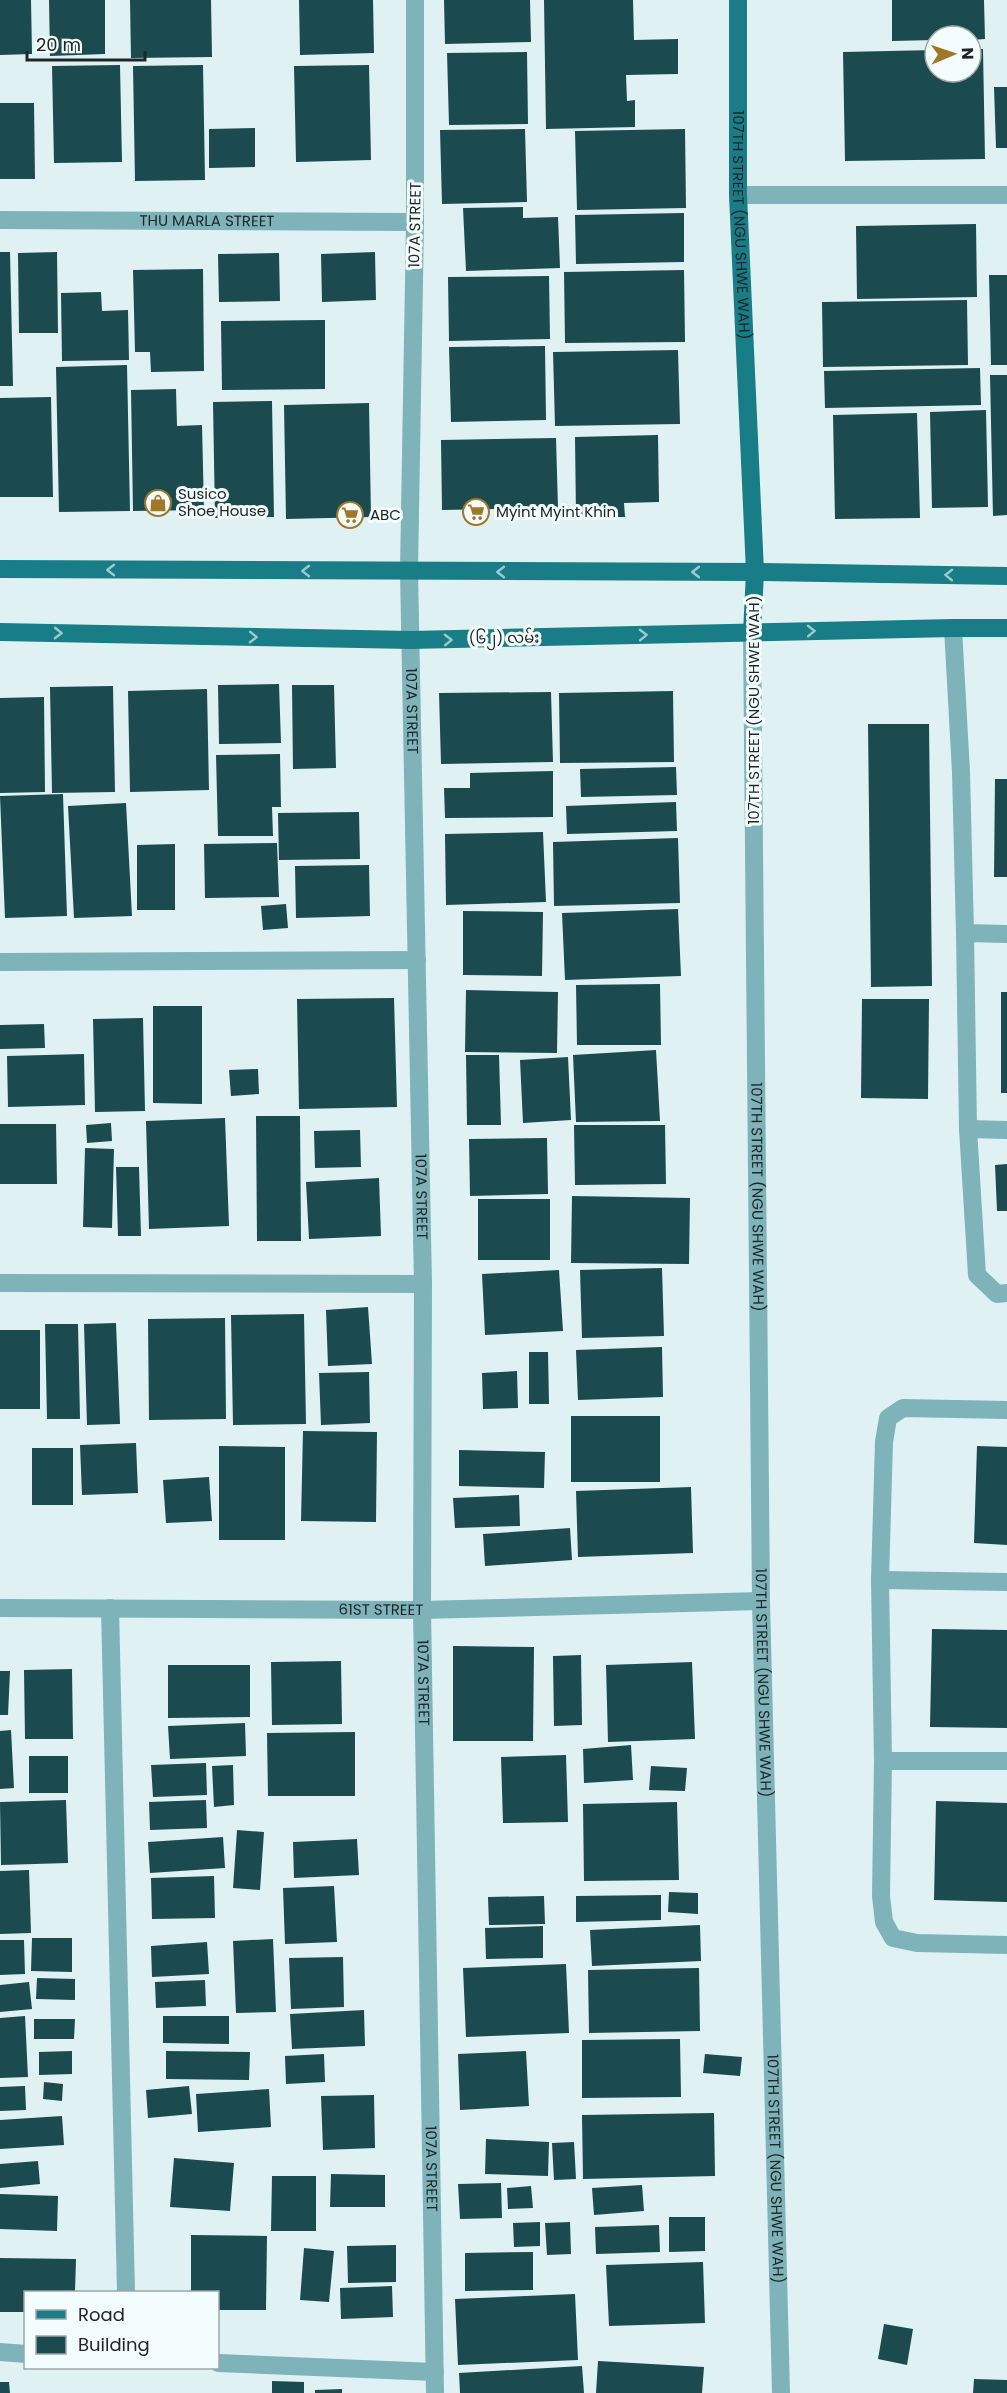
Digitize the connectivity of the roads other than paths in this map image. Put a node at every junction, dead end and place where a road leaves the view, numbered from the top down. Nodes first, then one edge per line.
1 (415, 0) edge
2 (738, 0) edge
3 (738, 195) junction
4 (1007, 195) edge
5 (0, 220) edge
6 (415, 222) junction
7 (0, 569) edge
8 (409, 572) junction
9 (755, 572) junction
10 (1007, 576) edge
11 (953, 627) junction
12 (1007, 628) edge
13 (0, 632) edge
14 (752, 633) junction
15 (411, 640) junction
16 (965, 933) junction
17 (1007, 934) edge
18 (417, 960) junction
19 (0, 962) edge
20 (968, 1129) junction
21 (1007, 1130) edge
22 (0, 1283) edge
23 (423, 1284) junction
24 (1007, 1293) edge
25 (1007, 1410) edge
26 (880, 1580) junction
27 (1007, 1581) edge
28 (761, 1601) junction
29 (0, 1608) edge
30 (110, 1608) junction
31 (422, 1610) junction
32 (882, 1761) junction
33 (1007, 1761) edge
34 (1007, 1945) edge
35 (126, 2291) edge
36 (0, 2352) edge
37 (24, 2354) edge
38 (219, 2363) edge
39 (435, 2372) junction
40 (435, 2393) edge
41 (781, 2393) edge

1 - 6 street, 107A STREET
2 - 3 main road, 107TH STREET (NGU SHWE WAH)
3 - 4 street
3 - 9 main road, 107TH STREET (NGU SHWE WAH)
5 - 6 street, THU MARLA STREET
6 - 8 street, 107A STREET
8 -> 7 main road
9 -> 8 main road
8 - 15 street, 107A STREET
10 -> 9 main road
9 - 14 main road, 107TH STREET (NGU SHWE WAH)
11 - 12 main road, (၆၂) လမ်း
14 -> 11 main road, (၆၂) လမ်း
11 - 16 street
13 -> 15 main road, (၆၂) လမ်း
15 -> 14 main road, (၆၂) လမ်း
14 - 28 street, 107TH STREET (NGU SHWE WAH)
15 - 18 street, 107A STREET
16 - 17 street
16 - 20 street
18 - 19 street
18 - 23 street, 107A STREET
20 - 21 street
20 - 24 street
22 - 23 street
23 - 31 street, 107A STREET
25 - 26 street
26 - 27 street
26 - 32 street
28 - 31 street, 61ST STREET
28 - 41 street, 107TH STREET (NGU SHWE WAH)
29 - 30 street, 61ST STREET
30 - 31 street, 61ST STREET
30 - 35 street
31 - 39 street, 107A STREET
32 - 33 street
32 - 34 street
36 - 37 street
38 - 39 street
39 - 40 street, 107A STREET

